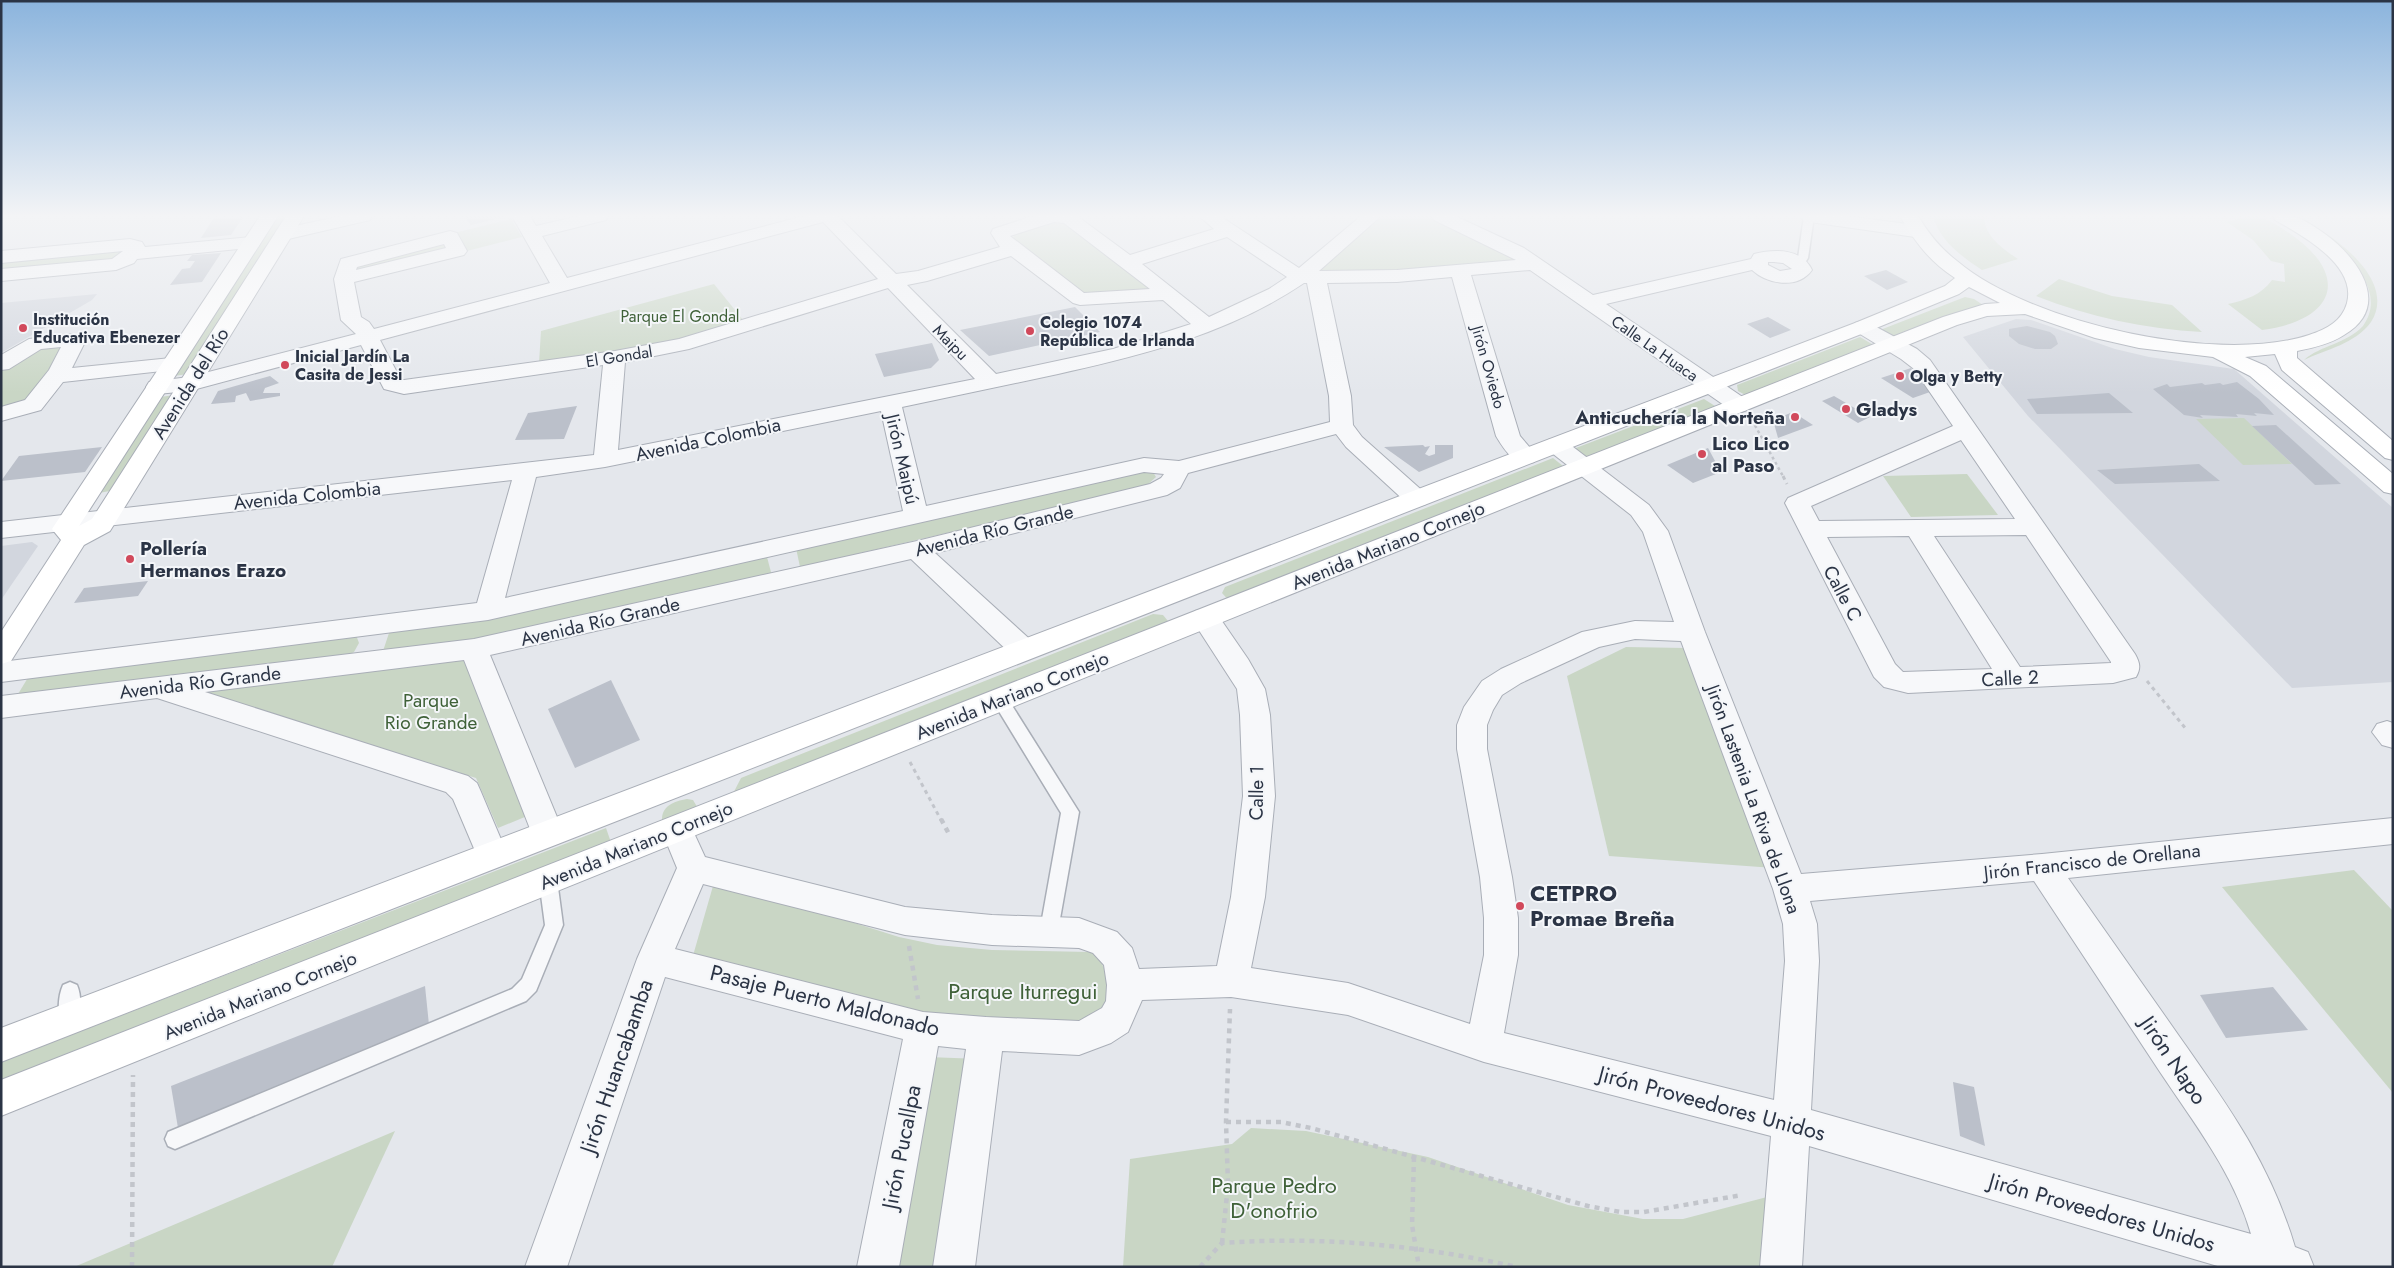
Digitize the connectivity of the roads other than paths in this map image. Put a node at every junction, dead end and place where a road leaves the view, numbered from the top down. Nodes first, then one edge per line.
1 (230, 275) edge
2 (258, 275) edge
3 (361, 275) edge
4 (555, 275) edge
5 (606, 275) edge
6 (885, 275) edge
7 (925, 275) edge
8 (1049, 275) edge
9 (1144, 275) edge
10 (1303, 275) edge
11 (1311, 275) edge
12 (1380, 275) edge
13 (1461, 275) edge
14 (1550, 275) edge
15 (1716, 275) edge
16 (1964, 275) edge
17 (2353, 275) edge
18 (1308, 278) junction
19 (1968, 278) junction
20 (891, 281) junction
21 (562, 287) junction
22 (1167, 294) junction
23 (1589, 302) junction
24 (2026, 308) junction
25 (1207, 326) junction
26 (1862, 327) junction
27 (365, 332) junction
28 (1893, 344) junction
29 (2286, 346) junction
30 (2211, 351) junction
31 (615, 357) junction
32 (1, 364) edge
33 (171, 364) junction
34 (57, 376) junction
35 (991, 382) junction
36 (190, 384) junction
37 (1710, 386) junction
38 (157, 387) junction
39 (890, 402) junction
40 (1739, 406) junction
41 (1, 414) edge
42 (1342, 426) junction
43 (1966, 430) junction
44 (1556, 445) junction
45 (2393, 453) edge
46 (1526, 457) junction
47 (605, 460) junction
48 (1586, 467) junction
49 (1179, 468) junction
50 (526, 471) junction
51 (2393, 487) edge
52 (1417, 499) junction
53 (916, 516) junction
54 (106, 517) junction
55 (1916, 528) junction
56 (2034, 528) junction
57 (1810, 529) junction
58 (1, 530) edge
59 (72, 530) junction
60 (785, 545) junction
61 (917, 549) junction
62 (793, 577) junction
63 (1190, 586) junction
64 (1163, 597) junction
65 (488, 611) junction
66 (1201, 620) junction
67 (378, 626) junction
68 (1691, 632) junction
69 (474, 649) junction
70 (1024, 650) junction
71 (1, 654) edge
72 (364, 662) junction
73 (1, 672) edge
74 (2012, 678) junction
75 (1894, 680) joint
76 (156, 687) junction
77 (1000, 700) junction
78 (1, 707) edge
79 (693, 778) junction
80 (635, 801) junction
81 (709, 816) junction
82 (2393, 831) edge
83 (548, 834) junction
84 (664, 834) junction
85 (492, 856) junction
86 (2042, 867) junction
87 (694, 868) junction
88 (548, 880) junction
89 (1790, 889) junction
90 (1049, 930) junction
91 (654, 959) junction
92 (1231, 981) junction
93 (1125, 985) junction
94 (70, 991) dead end
95 (69, 1019) junction
96 (923, 1028) junction
97 (986, 1034) junction
98 (1, 1045) edge
99 (1484, 1045) junction
100 (1, 1098) edge
101 (1792, 1123) junction
102 (175, 1139) dead end
103 (2284, 1266) edge
104 (546, 1267) edge
105 (878, 1267) edge
106 (954, 1267) edge
107 (1781, 1267) edge

1 - 33 main road, Avenida del Río
2 - 36 main road, Avenida del Río
3 - 27 street, El Gondal
4 - 21 street
5 - 21 street
6 - 20 street, Maipu
7 - 20 street, El Gondal
8 - 22 street
9 - 22 street
10 - 18 street
11 - 18 street, Avenida Colombia
12 - 18 street
13 - 46 street, Jirón Oviedo
14 - 23 street, Calle La Huaca
15 - 23 street
16 - 19 main road
17 - 29 main road
18 - 25 street, Avenida Colombia
18 - 42 street
19 - 24 main road
19 - 26 main road, Avenida Mariano Cornejo
20 - 31 street, El Gondal
20 - 35 street, Maipu
21 - 27 street
22 - 25 street
23 - 37 street, Calle La Huaca
24 - 28 main road, Avenida Mariano Cornejo
24 - 30 main road
25 - 35 street, Avenida Colombia
26 - 28 street
26 - 37 main road, Avenida Mariano Cornejo
27 - 31 street, El Gondal
27 - 36 street
28 - 40 main road, Avenida Mariano Cornejo
28 - 43 street
29 - 30 main road
29 - 45 main road
30 - 51 main road
31 - 47 street
32 - 34 street
33 - 34 street
33 - 38 main road, Avenida del Río
34 - 41 street
35 - 39 street, Avenida Colombia
36 - 38 street
36 - 54 main road, Avenida del Río
37 - 40 street, Calle La Huaca
37 - 44 main road, Avenida Mariano Cornejo
38 - 59 main road, Avenida del Río
39 - 47 street, Avenida Colombia
39 - 53 street, Jirón Maipú
40 - 48 main road, Avenida Mariano Cornejo
42 - 49 street, Avenida Río Grande
42 - 52 street
43 - 56 street
43 - 57 street, Calle C
44 - 46 main road, Avenida Mariano Cornejo
44 - 48 street, Jirón Lastenia La Riva de Llona
46 - 52 main road, Avenida Mariano Cornejo
47 - 50 street, Avenida Colombia
48 - 66 main road, Avenida Mariano Cornejo
48 - 68 street, Jirón Lastenia La Riva de Llona
49 - 53 street, Avenida Río Grande
49 - 61 street, Avenida Río Grande
50 - 54 street, Avenida Colombia
50 - 65 street
52 - 63 main road, Avenida Mariano Cornejo
53 - 60 street, Avenida Río Grande
54 - 59 street, Avenida Colombia
55 - 56 street
55 - 57 street
55 - 74 street
56 - 74 street, Calle 2
57 - 75 street, Calle C
58 - 59 street, Avenida Colombia
59 - 71 main road, Avenida del Río
60 - 62 street
60 - 65 street, Avenida Río Grande
61 - 62 street, Avenida Río Grande
61 - 70 street
62 - 69 street, Avenida Río Grande
63 - 64 main road, Avenida Mariano Cornejo
63 - 66 main road
64 - 66 main road
64 - 70 main road, Avenida Mariano Cornejo
65 - 67 street, Avenida Río Grande
66 - 77 main road, Avenida Mariano Cornejo
66 - 92 street, Calle 1
67 - 72 street
67 - 73 street, Avenida Río Grande
68 - 89 street, Jirón Lastenia La Riva de Llona
68 - 99 street
69 - 72 street, Avenida Río Grande
69 - 83 street
70 - 79 main road, Avenida Mariano Cornejo
72 - 76 street, Avenida Río Grande
74 - 75 street, Calle 2
76 - 78 street, Avenida Río Grande
76 - 85 street
77 - 81 main road, Avenida Mariano Cornejo
77 - 90 lane
79 - 80 main road, Avenida Mariano Cornejo
79 - 81 main road
80 - 83 main road, Avenida Mariano Cornejo
80 - 84 main road
81 - 84 main road, Avenida Mariano Cornejo
82 - 86 street, Jirón Francisco de Orellana
83 - 85 main road, Avenida Mariano Cornejo
84 - 87 street
84 - 88 main road, Avenida Mariano Cornejo
85 - 95 main road, Avenida Mariano Cornejo
86 - 89 street, Jirón Francisco de Orellana
86 - 103 street, Jirón Napo
87 - 90 street, Pasaje Puerto Maldonado
87 - 91 street, Jirón Huancabamba
88 - 100 main road, Avenida Mariano Cornejo
88 - 102 lane
89 - 101 street, Jirón Lastenia La Riva de Llona
90 - 93 street, Pasaje Puerto Maldonado
91 - 96 street, Pasaje Puerto Maldonado
91 - 104 street, Jirón Huancabamba
92 - 93 street, Jirón Proveedores Unidos
92 - 99 street, Jirón Proveedores Unidos
93 - 97 street, Pasaje Puerto Maldonado
94 - 95 lane
95 - 98 main road, Avenida Mariano Cornejo
96 - 97 street, Pasaje Puerto Maldonado
96 - 105 street, Jirón Pucallpa
97 - 106 street
99 - 101 street, Jirón Proveedores Unidos
101 - 103 street, Jirón Proveedores Unidos
101 - 107 street, Jirón Lastenia La Riva de Llona

